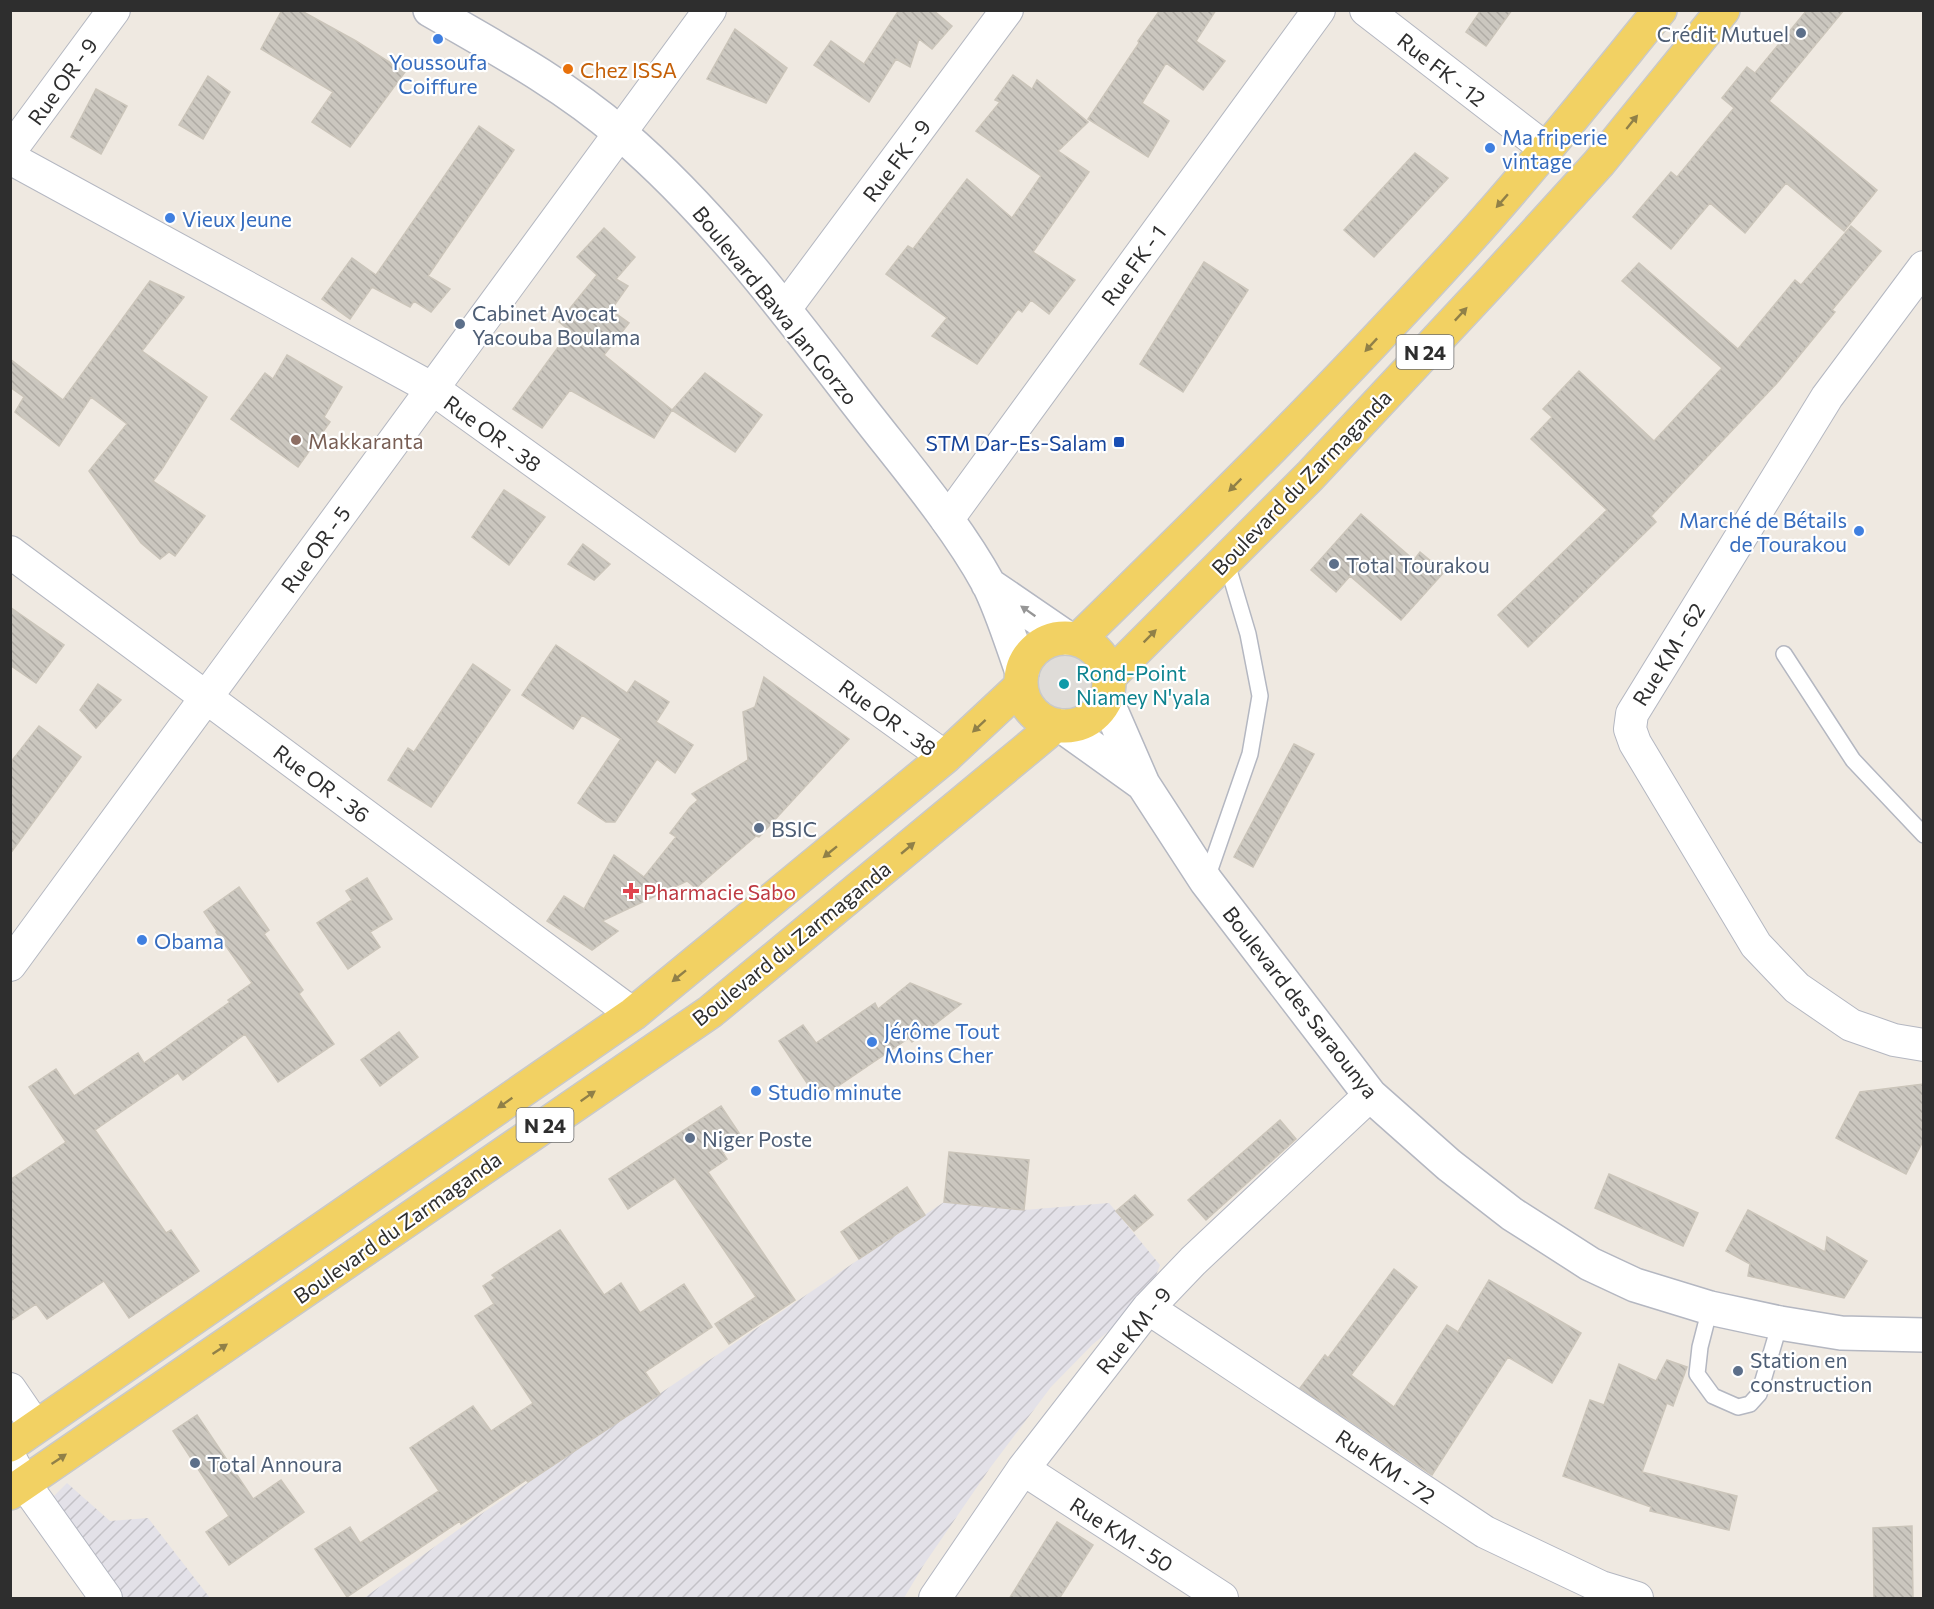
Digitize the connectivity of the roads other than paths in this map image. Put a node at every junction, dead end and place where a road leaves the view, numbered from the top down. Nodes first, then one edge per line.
1 (114, 10) edge
2 (430, 10) edge
3 (710, 10) edge
4 (1007, 10) edge
5 (1319, 10) edge
6 (1366, 10) edge
7 (1660, 10) edge
8 (1723, 10) edge
9 (621, 134) junction
10 (1546, 149) junction
11 (10, 151) edge
12 (10, 158) edge
13 (1923, 267) edge
14 (785, 309) junction
15 (433, 389) junction
16 (947, 520) junction
17 (10, 552) edge
18 (1226, 560) junction
19 (988, 584) junction
20 (1073, 639) junction
21 (1784, 654) dead end
22 (1022, 679) junction
23 (1108, 688) junction
24 (206, 698) junction
25 (1059, 726) junction
26 (945, 758) junction
27 (1143, 784) junction
28 (1923, 835) edge
29 (1206, 881) junction
30 (10, 965) edge
31 (633, 1014) junction
32 (1923, 1045) edge
33 (1371, 1095) junction
34 (1148, 1308) junction
35 (1710, 1308) junction
36 (1780, 1323) junction
37 (1923, 1335) edge
38 (10, 1389) edge
39 (23, 1436) edge
40 (1023, 1469) junction
41 (15, 1478) edge
42 (106, 1599) edge
43 (935, 1599) edge
44 (1222, 1599) edge
45 (1637, 1599) edge

1 - 11 street, Rue OR - 9
2 - 9 main road, Boulevard Bawa Jan Gorzo
3 - 9 street, Rue OR - 5
4 - 14 street, Rue FK - 9
5 - 16 street, Rue FK - 1
6 - 10 street, Rue FK - 12
7 - 10 main road, Boulevard du Zarmaganda / N 24
18 -> 8 main road, Boulevard du Zarmaganda / N 24
9 - 14 main road, Boulevard Bawa Jan Gorzo
9 - 15 street, Rue OR - 5
10 -> 20 main road, Boulevard du Zarmaganda / N 24
12 - 15 street, Rue OR - 38
13 - 32 street, Rue KM - 62
14 - 16 main road, Boulevard Bawa Jan Gorzo
15 - 24 street, Rue OR - 5
15 - 26 street, Rue OR - 38
16 - 19 main road, Boulevard Bawa Jan Gorzo
17 - 24 street, Rue OR - 36
23 -> 18 main road, Boulevard du Zarmaganda / N 24
18 - 29 lane
20 -> 19 main road, Boulevard Bawa Jan Gorzo
19 - 22 main road, Boulevard Bawa Jan Gorzo
20 - 22 main road
20 - 23 main road
21 - 28 lane
22 - 25 main road
22 -> 26 main road, Boulevard du Zarmaganda / N 24
23 - 25 main road
23 - 27 main road, Boulevard des Saraounya
24 - 30 street, Rue OR - 5
24 - 31 street, Rue OR - 36
25 - 27 main road, Boulevard des Saraounya
41 -> 25 main road, Boulevard du Zarmaganda / N 24
26 -> 31 main road, Boulevard du Zarmaganda / N 24
27 - 29 main road, Boulevard des Saraounya
29 - 33 main road, Boulevard des Saraounya
31 -> 39 main road, Boulevard du Zarmaganda / N 24
33 - 34 street, Rue KM - 9
33 - 35 main road, Boulevard des Saraounya
34 - 40 street, Rue KM - 9
34 - 45 street, Rue KM - 72
35 - 36 main road, Boulevard des Saraounya
35 - 36 lane
36 - 37 main road, Boulevard des Saraounya
38 - 39 street
40 - 43 street, Rue KM - 9
40 - 44 street, Rue KM - 50
41 - 42 street

